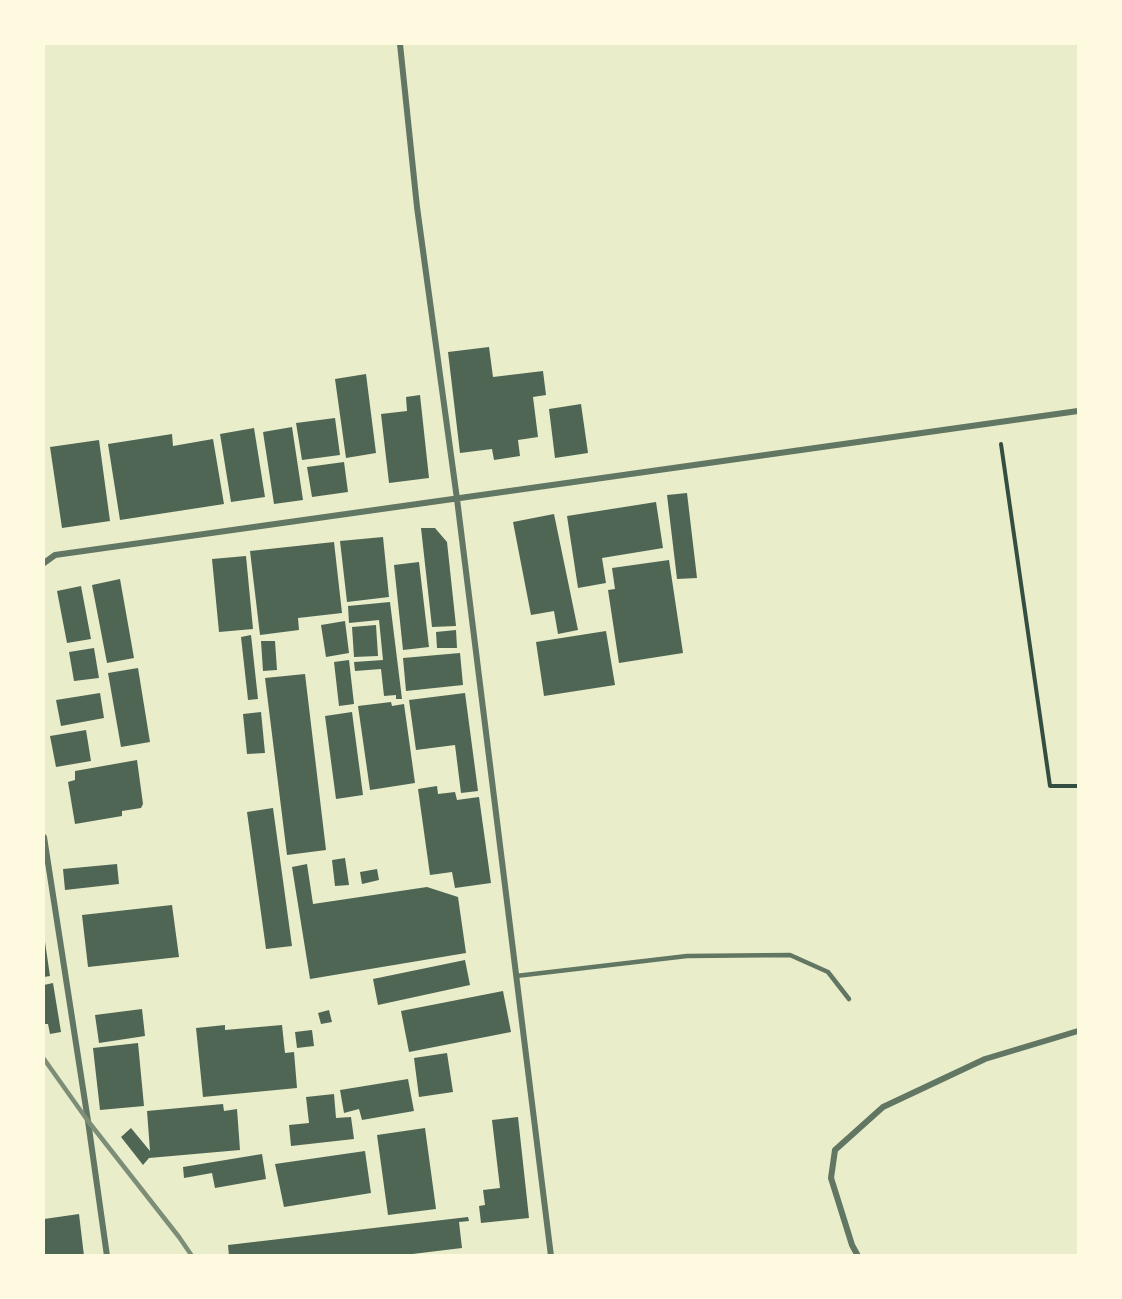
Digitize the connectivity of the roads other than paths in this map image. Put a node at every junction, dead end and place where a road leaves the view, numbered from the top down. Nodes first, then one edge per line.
1 (400, 44) edge
2 (1078, 411) edge
3 (457, 499) junction
4 (44, 563) edge
5 (44, 837) edge
6 (516, 976) junction
7 (849, 999) dead end
8 (1078, 1031) edge
9 (107, 1256) edge
10 (551, 1256) edge
11 (858, 1256) edge

1 - 3 street
2 - 3 street
3 - 4 street
3 - 6 street
5 - 9 street
6 - 7 lane
6 - 10 street
8 - 11 street

